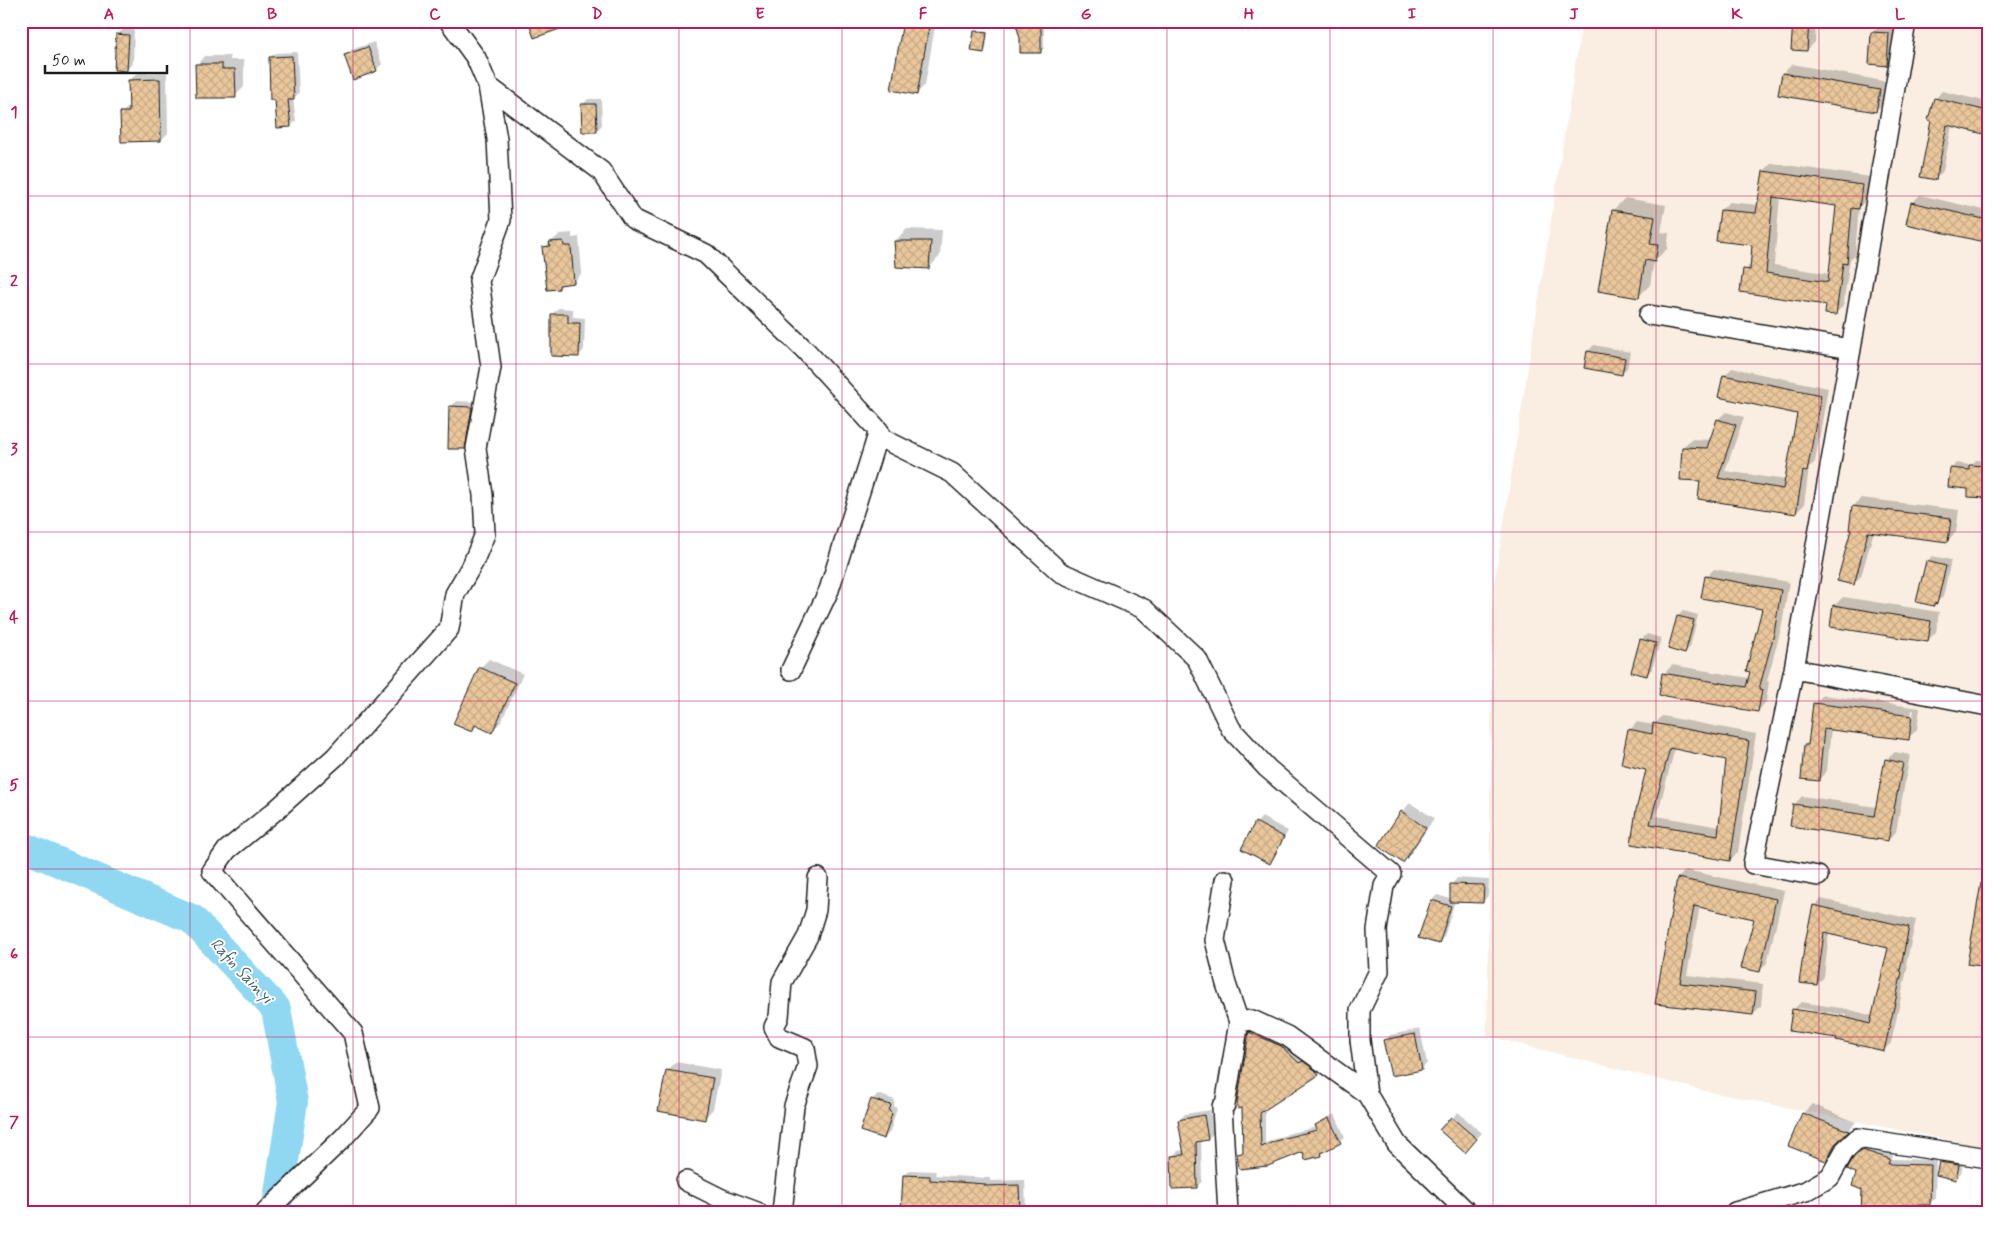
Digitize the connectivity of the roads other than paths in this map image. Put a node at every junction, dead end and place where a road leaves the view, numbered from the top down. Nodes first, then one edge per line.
1 (449, 21) edge
2 (1905, 28) dead end
3 (488, 86) junction
4 (1649, 315) dead end
5 (1852, 349) junction
6 (877, 436) junction
7 (1794, 669) junction
8 (791, 670) dead end
9 (1988, 706) edge
10 (1818, 876) dead end
11 (818, 878) dead end
12 (1225, 880) dead end
13 (1239, 1022) junction
14 (1367, 1094) junction
15 (1988, 1158) edge
16 (686, 1181) dead end
17 (1772, 1206) edge
18 (266, 1212) edge
19 (758, 1212) edge
20 (782, 1212) edge
21 (1228, 1212) edge
22 (1466, 1212) edge
23 (1735, 1212) edge

1 - 3 street
2 - 5 street
3 - 6 street
3 - 18 street
4 - 5 street
5 - 7 street
6 - 8 street
6 - 14 street
7 - 9 street
7 - 10 street
11 - 20 street
12 - 13 street
13 - 14 street
13 - 21 street
14 - 22 street
15 - 17 street
16 - 19 street
17 - 23 street

